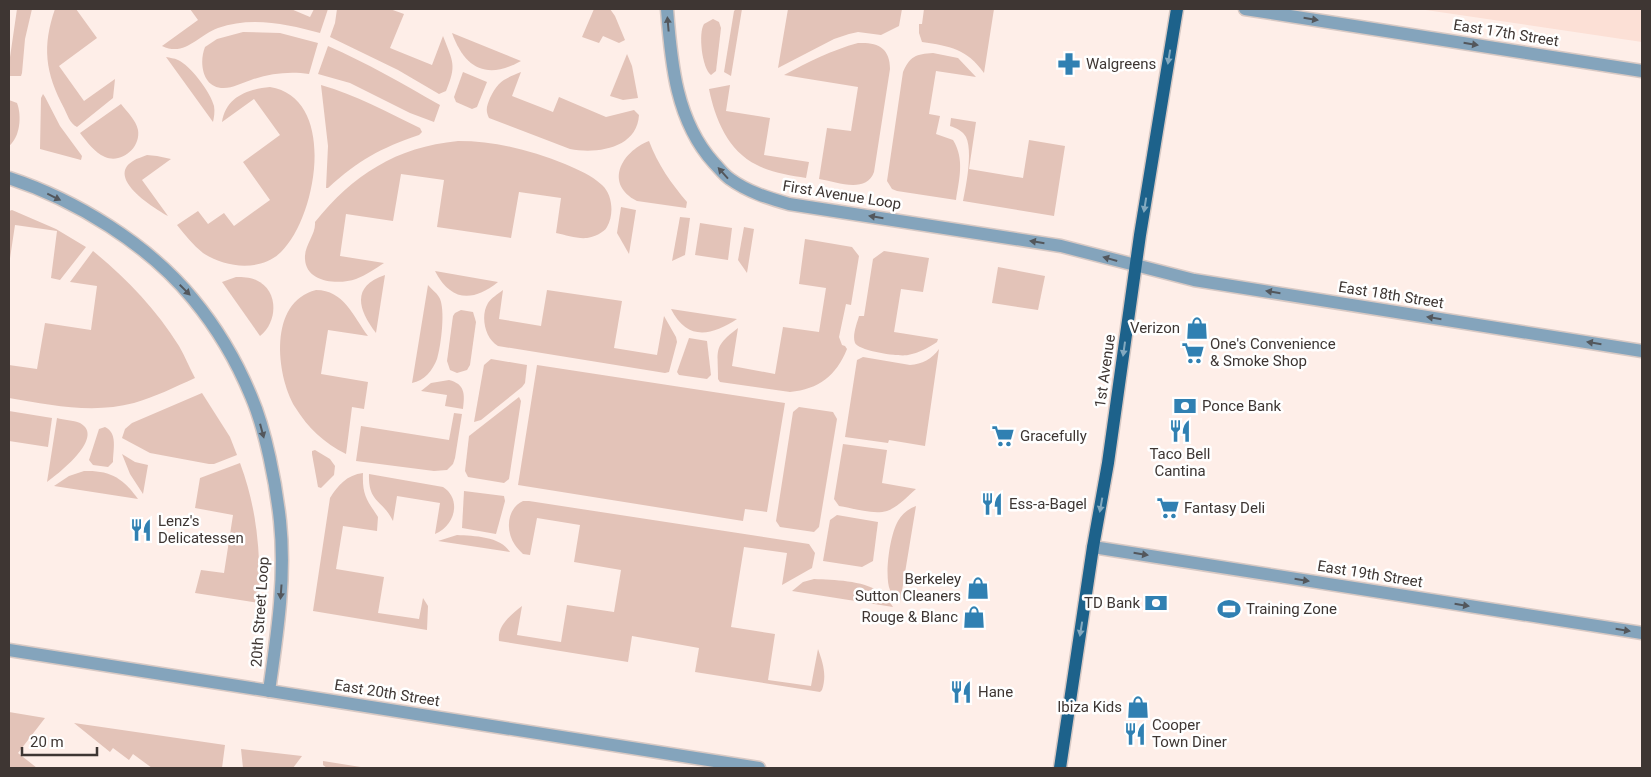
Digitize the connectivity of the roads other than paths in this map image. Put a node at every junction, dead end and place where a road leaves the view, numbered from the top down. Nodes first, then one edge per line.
1 (667, 9) edge
2 (1177, 9) edge
3 (1245, 9) edge
4 (1642, 71) edge
5 (9, 178) edge
6 (1136, 266) junction
7 (1642, 351) edge
8 (1093, 546) junction
9 (1642, 633) edge
10 (9, 650) edge
11 (269, 691) junction
12 (760, 768) edge
13 (1060, 768) edge

6 -> 1 street, First Avenue Loop
2 -> 6 main road, 1st Avenue
3 -> 4 street, East 17th Street
5 -> 11 street, 20th Street Loop
7 -> 6 street, East 18th Street
6 -> 8 main road, 1st Avenue
8 -> 9 street, East 19th Street
8 -> 13 main road, 1st Avenue
10 - 11 street, East 20th Street
11 - 12 street, East 20th Street

